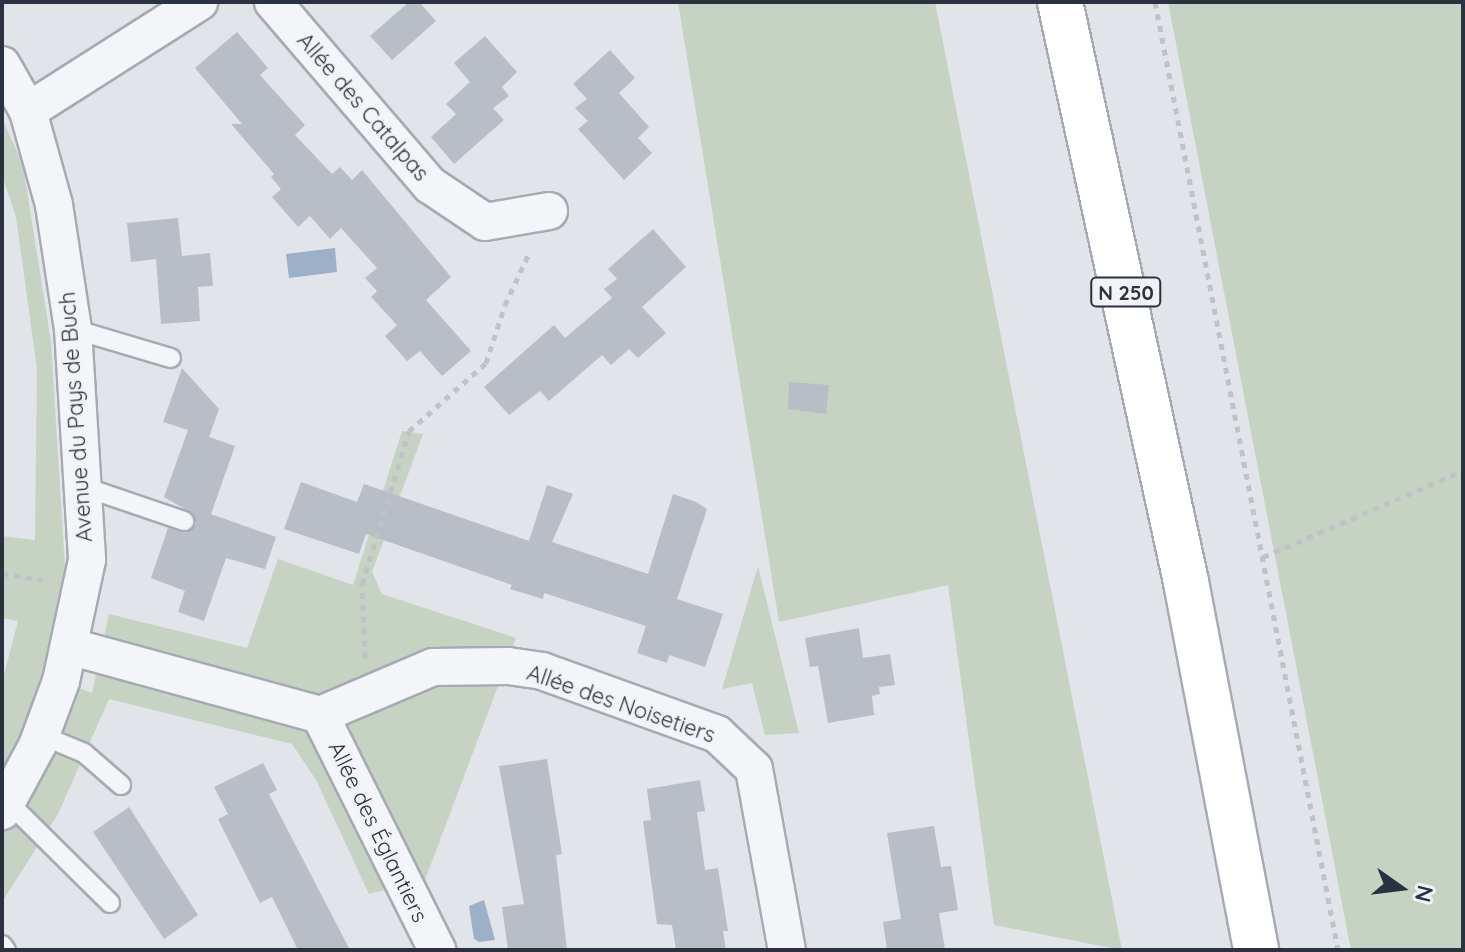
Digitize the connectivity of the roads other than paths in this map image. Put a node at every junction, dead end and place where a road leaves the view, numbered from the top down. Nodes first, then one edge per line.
1 (199, 2) edge
2 (273, 2) edge
3 (1060, 2) edge
4 (2, 65) edge
5 (28, 111) junction
6 (549, 211) road end
7 (73, 329) junction
8 (171, 358) dead end
9 (84, 487) junction
10 (184, 521) dead end
11 (72, 647) junction
12 (320, 715) junction
13 (41, 735) junction
14 (121, 785) dead end
15 (5, 806) edge
16 (110, 903) dead end
17 (2, 945) edge
18 (6, 950) edge
19 (437, 950) edge
20 (787, 950) edge
21 (1256, 950) edge

1 - 5 street
2 - 6 street, Allée des Catalpas
3 - 21 main road, N 250
4 - 5 street, Avenue du Pays de Buch
5 - 7 street, Avenue du Pays de Buch
7 - 8 lane
7 - 9 street, Avenue du Pays de Buch
9 - 10 lane
9 - 11 street, Avenue du Pays de Buch
11 - 12 street
11 - 13 street, Avenue du Pays de Buch
12 - 19 street, Allée des Églantiers
12 - 20 street, Allée des Noisetiers
13 - 14 lane
13 - 15 street, Avenue du Pays de Buch
15 - 16 lane
17 - 18 lane

